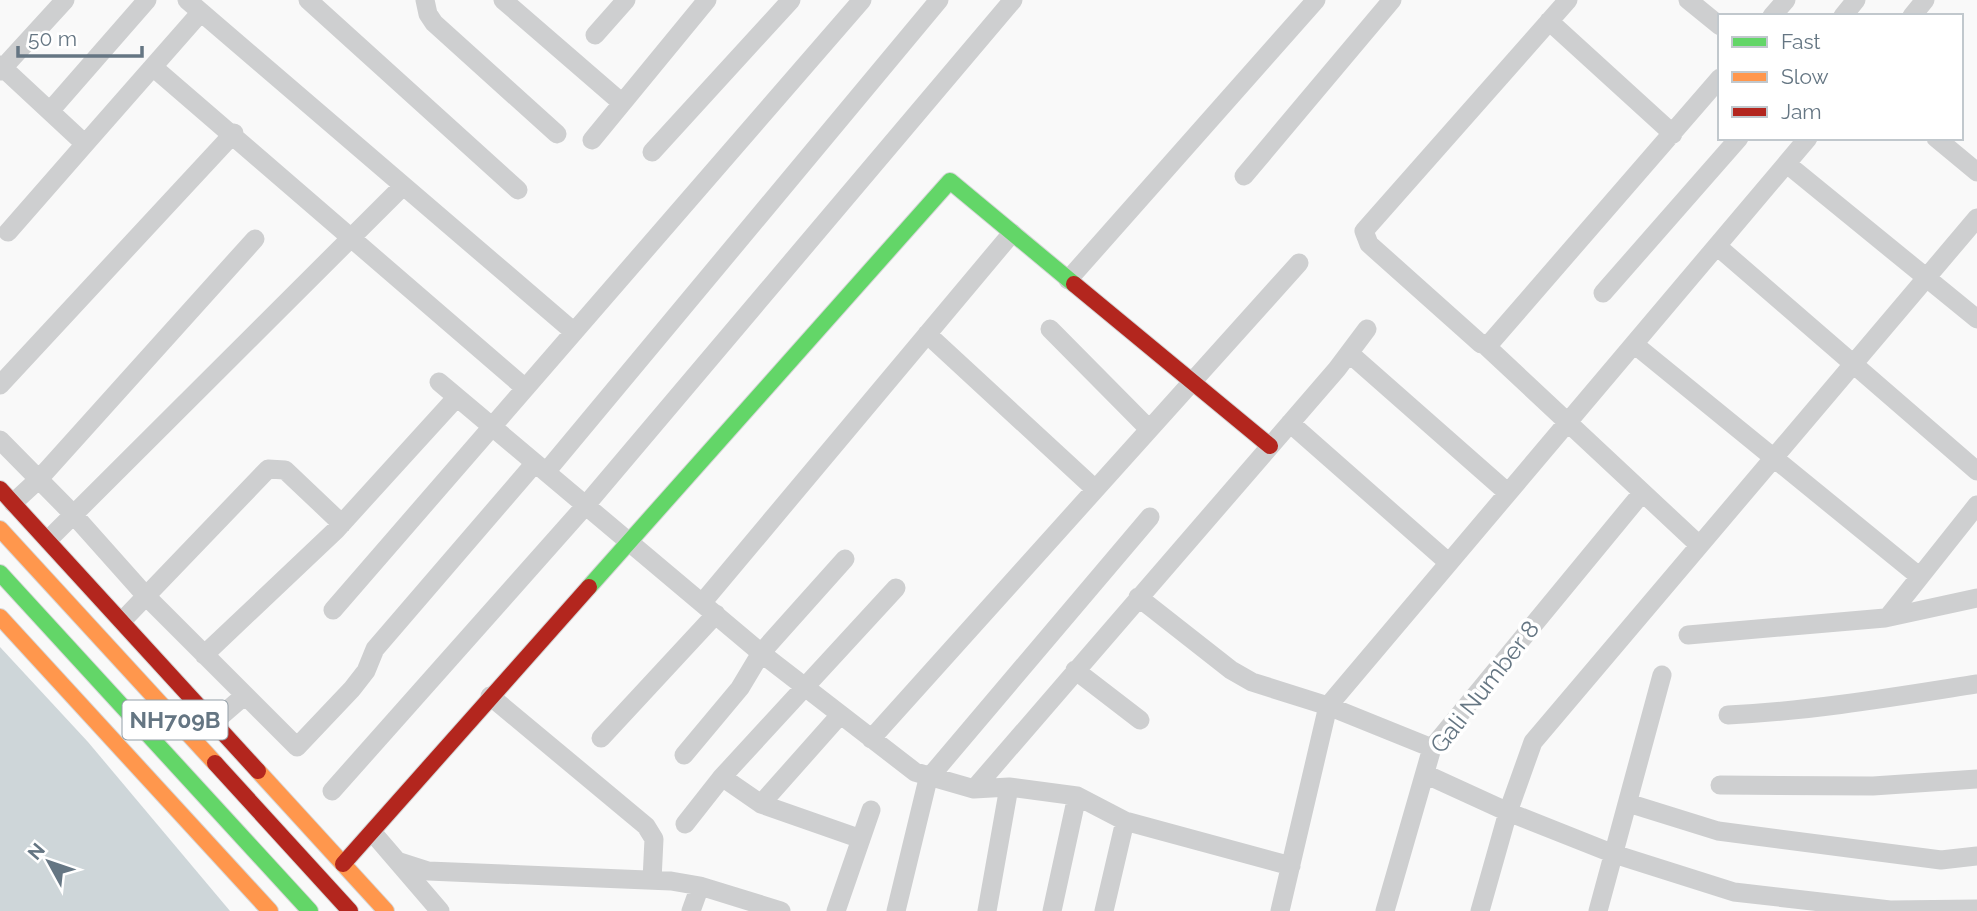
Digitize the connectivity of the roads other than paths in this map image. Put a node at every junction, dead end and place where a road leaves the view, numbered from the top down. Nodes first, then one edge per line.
1 (65, 0) edge
2 (147, 0) edge
3 (308, 0) edge
4 (425, 0) edge
5 (503, 0) edge
6 (625, 0) edge
7 (707, 0) edge
8 (862, 0) edge
9 (939, 0) edge
10 (1013, 0) edge
11 (1316, 0) edge
12 (1392, 0) edge
13 (1567, 0) edge
14 (1688, 0) edge
15 (1786, 0) edge
16 (1857, 0) edge
17 (1925, 0) edge
18 (786, 2) edge
19 (194, 6) edge
20 (1775, 14) edge
21 (1845, 14) edge
22 (1914, 14) edge
23 (1549, 20) junction
24 (1718, 24) edge
25 (595, 35) dead end
26 (153, 66) junction
27 (1, 68) edge
28 (1718, 80) edge
29 (622, 103) junction
30 (50, 111) junction
31 (234, 133) junction
32 (557, 134) dead end
33 (1673, 134) junction
34 (592, 140) dead end
35 (1737, 140) edge
36 (1806, 140) edge
37 (1938, 140) edge
38 (85, 144) junction
39 (652, 152) dead end
40 (1787, 164) junction
41 (1977, 172) edge
42 (1244, 176) dead end
43 (403, 186) junction
44 (518, 190) dead end
45 (1977, 218) edge
46 (8, 232) dead end
47 (1012, 233) junction
48 (352, 236) junction
49 (255, 239) dead end
50 (1717, 247) junction
51 (1298, 263) dead end
52 (1926, 278) junction
53 (1068, 280) junction
54 (1603, 293) dead end
55 (1977, 319) edge
56 (1050, 329) dead end
57 (1367, 329) dead end
58 (574, 332) junction
59 (927, 334) junction
60 (1634, 344) junction
61 (1485, 345) junction
62 (1349, 353) junction
63 (1853, 364) junction
64 (439, 382) dead end
65 (1192, 382) junction
66 (0, 386) edge
67 (525, 388) junction
68 (457, 397) junction
69 (1290, 423) junction
70 (1568, 423) junction
71 (492, 426) junction
72 (1149, 429) junction
73 (0, 440) edge
74 (1270, 446) junction
75 (1773, 458) junction
76 (540, 467) junction
77 (1977, 471) edge
78 (22, 489) edge
79 (1095, 489) junction
80 (1508, 493) junction
81 (1642, 493) junction
82 (586, 505) junction
83 (1977, 505) edge
84 (1150, 517) dead end
85 (342, 524) junction
86 (62, 525) junction
87 (0, 529) edge
88 (628, 541) junction
89 (1699, 545) junction
90 (845, 559) dead end
91 (1450, 563) junction
92 (0, 573) edge
93 (1920, 577) junction
94 (896, 588) dead end
95 (1138, 597) junction
96 (1977, 598) edge
97 (136, 607) junction
98 (709, 608) junction
99 (333, 610) dead end
100 (0, 617) edge
101 (1888, 617) junction
102 (1688, 635) dead end
103 (761, 653) junction
104 (204, 654) junction
105 (1075, 670) junction
106 (1662, 675) dead end
107 (1977, 684) edge
108 (806, 688) junction
109 (490, 696) junction
110 (1328, 706) junction
111 (231, 707) junction
112 (840, 715) junction
113 (1728, 715) dead end
114 (1140, 720) dead end
115 (601, 738) dead end
116 (872, 739) junction
117 (1432, 748) junction
118 (684, 755) dead end
119 (1425, 774) junction
120 (722, 777) junction
121 (928, 779) junction
122 (1977, 779) edge
123 (1720, 785) dead end
124 (1009, 787) junction
125 (974, 789) junction
126 (332, 791) dead end
127 (1077, 796) junction
128 (1628, 803) junction
129 (761, 804) junction
130 (871, 810) dead end
131 (1508, 812) junction
132 (1125, 821) junction
133 (685, 824) dead end
134 (371, 835) junction
135 (861, 839) junction
136 (1614, 854) junction
137 (1977, 856) edge
138 (348, 858) junction
139 (400, 862) junction
140 (1291, 866) junction
141 (652, 880) junction
142 (700, 886) junction
143 (748, 906) edge
144 (1977, 909) edge
145 (270, 911) edge
146 (310, 911) edge
147 (350, 911) edge
148 (386, 911) edge
149 (440, 911) edge
150 (691, 911) edge
151 (780, 911) edge
152 (836, 911) edge
153 (897, 911) edge
154 (987, 911) edge
155 (1052, 911) edge
156 (1104, 911) edge
157 (1280, 911) edge
158 (1385, 911) edge
159 (1480, 911) edge
160 (1598, 911) edge

1 - 27 street
2 - 30 street
3 - 44 street
4 - 32 street
5 - 29 street
6 - 25 street
7 - 29 street
8 - 58 street
9 - 76 street
10 - 82 street
11 - 53 street
12 - 42 street
13 - 23 street
14 - 24 street
15 - 20 street
16 - 21 street
17 - 22 street
18 - 39 street
19 - 26 street
19 - 43 street
23 - 33 street
23 - 61 street
26 - 31 street
26 - 38 street
27 - 30 street
28 - 33 street
29 - 34 street
30 - 38 street
31 - 48 street
31 - 66 street
33 - 61 street
35 - 54 street
36 - 40 street
37 - 41 street
38 - 46 street
40 - 50 street
40 - 52 street
43 - 48 street
43 - 58 street
45 - 52 street
47 - 53 main road
47 - 59 street
47 - 88 main road
48 - 67 street
48 - 86 street
49 - 78 street
50 - 60 street
50 - 63 street
51 - 65 street
52 - 55 street
52 - 63 street
53 - 65 main road
56 - 72 street
57 - 62 street
58 - 67 street
59 - 79 street
59 - 98 street
60 - 70 street
60 - 75 street
61 - 70 street
62 - 69 street
62 - 80 street
63 - 75 street
63 - 77 street
64 - 68 street
65 - 72 street
65 - 74 main road
67 - 71 street
68 - 71 street
68 - 85 street
69 - 74 street
69 - 91 street
70 - 80 street
70 - 81 street
71 - 76 street
71 - 99 street
72 - 79 street
73 - 78 street
74 - 95 street
75 - 89 street
75 - 93 street
76 - 82 street
76 - 111 street
78 - 86 street
78 - 86 main road
79 - 116 street
80 - 91 street
81 - 89 street
81 - 117 street, Gali Number 8
82 - 88 street
82 - 126 street
83 - 93 street
84 - 121 street
85 - 97 street
85 - 104 street
86 - 97 street
86 - 97 main road
87 - 147 main road, NH709B
88 - 98 street
88 - 109 main road
89 - 131 street
90 - 103 street
91 - 110 street
92 - 146 main road, NH709B
93 - 101 street
94 - 108 street
95 - 105 street
95 - 110 street
96 - 101 street
97 - 104 street
97 - 111 main road
98 - 103 street
98 - 115 street
100 - 145 main road
101 - 102 street
103 - 108 street
103 - 118 street
104 - 111 street
105 - 114 street
105 - 125 street
106 - 128 street
107 - 113 street
108 - 112 street
108 - 120 street
109 - 134 main road
109 - 141 street
110 - 117 street
110 - 140 street
111 - 138 main road
112 - 116 street
112 - 129 street
116 - 121 street
117 - 119 street, Gali Number 8
119 - 131 street
119 - 158 street, Gali Number 8
120 - 129 street
120 - 133 street
121 - 125 street
121 - 153 street
122 - 123 street
124 - 125 street
124 - 127 street
124 - 154 street
127 - 132 street
127 - 155 street
128 - 136 street
128 - 137 street
129 - 135 street
130 - 135 street
131 - 136 street
131 - 159 street
132 - 140 street
132 - 156 street
134 - 138 main road
134 - 139 street
135 - 152 street
136 - 144 street
136 - 160 street
138 - 148 main road
139 - 141 street
139 - 149 street
140 - 157 street
141 - 142 street
142 - 143 street
142 - 150 street
143 - 151 street

